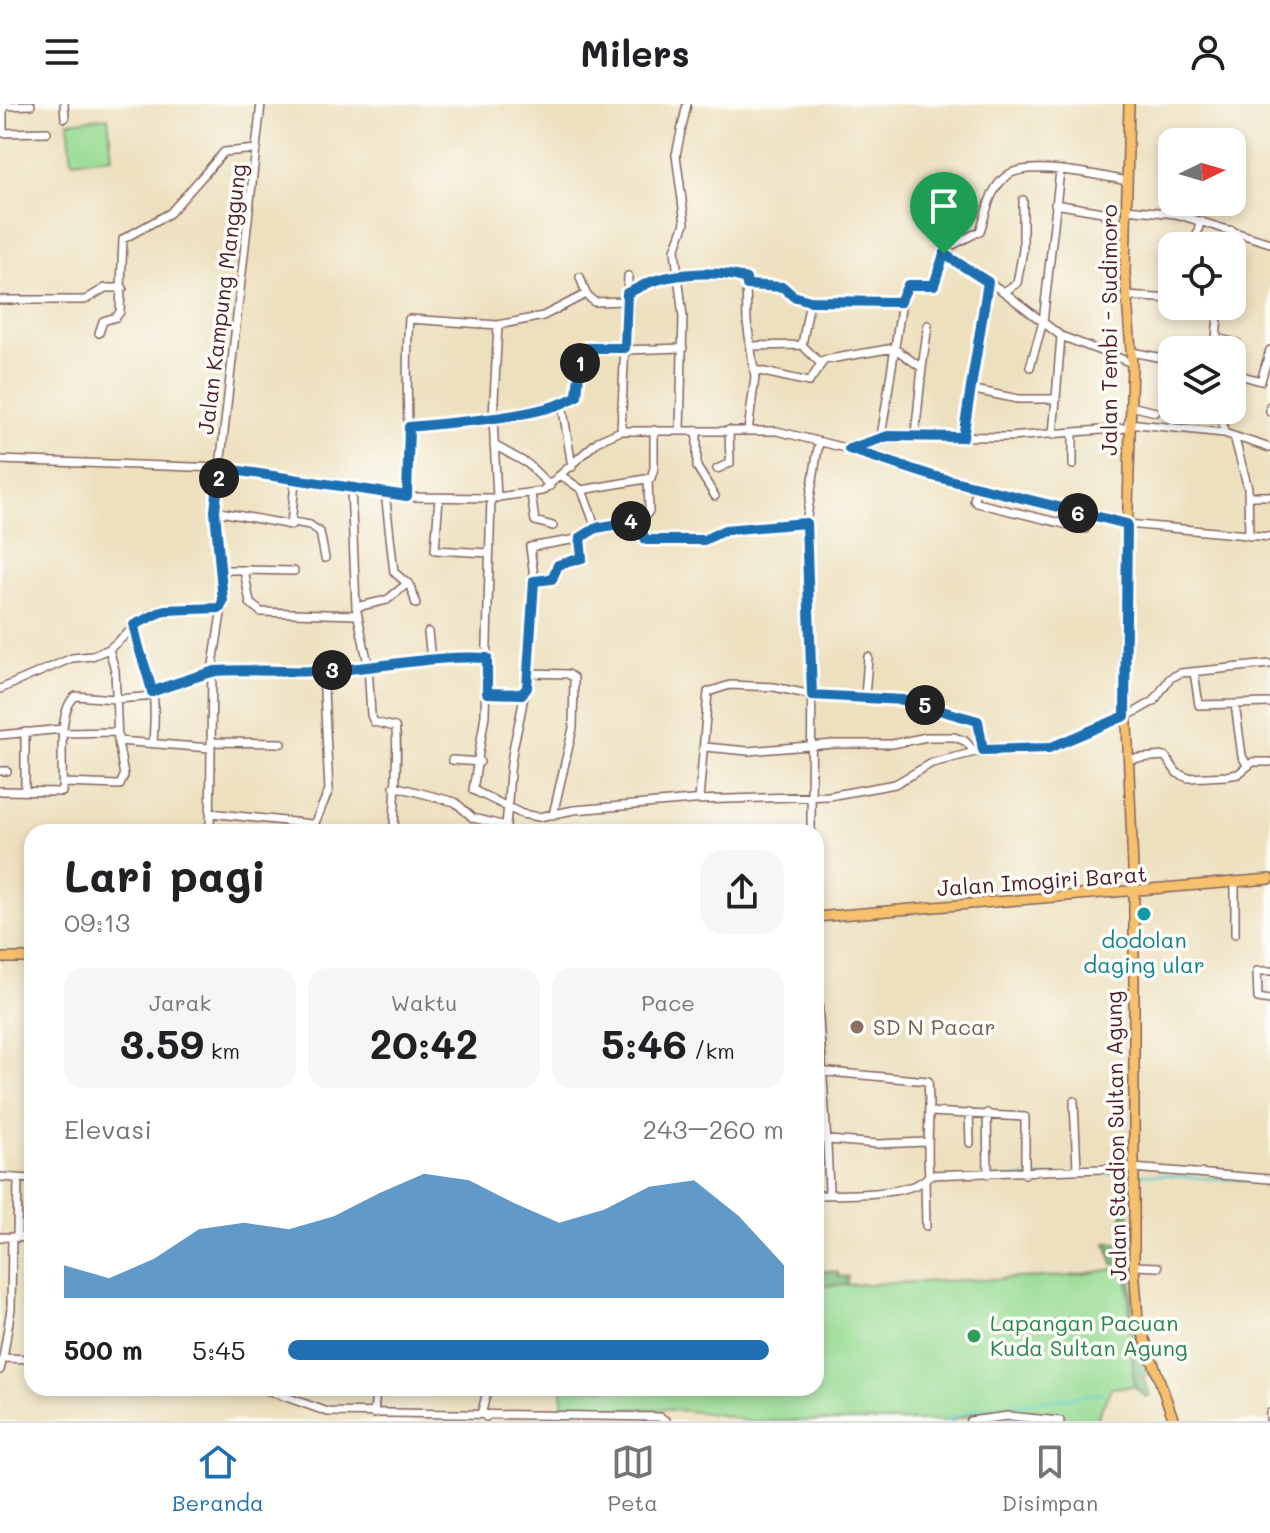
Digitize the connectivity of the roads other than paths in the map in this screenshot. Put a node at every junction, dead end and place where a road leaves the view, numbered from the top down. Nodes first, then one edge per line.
1 (64, 104) edge
2 (261, 104) edge
3 (687, 104) edge
4 (1129, 104) edge
5 (3, 105) edge
6 (31, 105) edge
7 (65, 118) dead end
8 (1, 132) edge
9 (47, 132) dead end
10 (257, 149) junction
11 (1060, 171) junction
12 (1127, 181) junction
13 (1023, 200) dead end
14 (1055, 204) junction
15 (1126, 209) junction
16 (1200, 221) junction
17 (1125, 227) junction
18 (1232, 230) joint
19 (1198, 232) edge
20 (1270, 243) edge
21 (944, 254) junction
22 (628, 276) dead end
23 (580, 277) dead end
24 (678, 278) junction
25 (988, 282) junction
26 (747, 285) junction
27 (123, 288) junction
28 (1004, 292) junction
29 (586, 294) junction
30 (1127, 296) junction
31 (627, 297) junction
32 (1158, 298) edge
33 (0, 300) edge
34 (810, 301) junction
35 (900, 302) junction
36 (1043, 322) junction
37 (498, 325) junction
38 (928, 325) dead end
39 (99, 333) dead end
40 (1061, 336) junction
41 (802, 345) junction
42 (751, 346) junction
43 (683, 348) junction
44 (894, 348) junction
45 (625, 349) junction
46 (1270, 350) edge
47 (1132, 357) junction
48 (1158, 359) edge
49 (820, 363) junction
50 (1030, 367) dead end
51 (922, 368) junction
52 (755, 370) junction
53 (1246, 375) edge
54 (1261, 381) junction
55 (1270, 384) edge
56 (970, 389) junction
57 (1055, 399) junction
58 (564, 405) junction
59 (1130, 406) junction
60 (1156, 412) dead end
61 (493, 418) junction
62 (1223, 424) edge
63 (1128, 426) junction
64 (409, 427) junction
65 (654, 430) junction
66 (680, 430) junction
67 (697, 430) junction
68 (729, 430) junction
69 (621, 431) junction
70 (748, 431) junction
71 (1073, 432) junction
72 (1224, 433) junction
73 (1053, 435) junction
74 (915, 436) junction
75 (1234, 436) junction
76 (881, 437) junction
77 (963, 437) junction
78 (819, 442) junction
79 (494, 445) junction
80 (1270, 448) edge
81 (849, 449) junction
82 (0, 460) edge
83 (1073, 465) dead end
84 (572, 467) junction
85 (220, 468) junction
86 (717, 469) dead end
87 (562, 476) junction
88 (648, 479) junction
89 (295, 482) junction
90 (550, 486) junction
91 (977, 487) junction
92 (351, 488) junction
93 (582, 490) junction
94 (385, 492) junction
95 (531, 494) junction
96 (407, 496) junction
97 (715, 496) dead end
98 (1249, 496) junction
99 (1270, 496) edge
100 (439, 498) junction
101 (494, 498) junction
102 (215, 511) junction
103 (1089, 516) junction
104 (293, 522) junction
105 (640, 523) junction
106 (806, 523) junction
107 (1127, 524) junction
108 (553, 526) dead end
109 (596, 528) junction
110 (1249, 536) junction
111 (1270, 537) edge
112 (580, 538) junction
113 (489, 553) junction
114 (325, 558) dead end
115 (219, 570) junction
116 (244, 570) junction
117 (294, 571) dead end
118 (534, 581) junction
119 (408, 583) junction
120 (416, 604) dead end
121 (220, 608) junction
122 (356, 611) junction
123 (134, 625) junction
124 (428, 632) dead end
125 (109, 649) junction
126 (868, 657) dead end
127 (487, 658) junction
128 (431, 659) junction
129 (368, 664) junction
130 (1270, 664) edge
131 (212, 671) junction
132 (323, 671) junction
133 (1194, 672) junction
134 (527, 673) junction
135 (0, 689) edge
136 (152, 692) junction
137 (487, 693) junction
138 (524, 693) junction
139 (812, 695) junction
140 (865, 697) junction
141 (115, 699) junction
142 (1270, 703) edge
143 (1235, 704) junction
144 (1199, 705) junction
145 (1125, 716) junction
146 (1199, 717) dead end
147 (63, 731) junction
148 (25, 732) junction
149 (0, 735) edge
150 (117, 736) junction
151 (153, 742) junction
152 (282, 743) dead end
153 (211, 745) junction
154 (811, 746) junction
155 (705, 747) junction
156 (979, 751) junction
157 (1128, 759) junction
158 (452, 760) dead end
159 (480, 762) junction
160 (1270, 762) edge
161 (1247, 765) junction
162 (63, 783) junction
163 (394, 786) junction
164 (0, 791) edge
165 (25, 791) junction
166 (810, 799) junction
167 (699, 800) junction
168 (510, 808) junction
169 (210, 813) junction
170 (553, 815) junction
171 (210, 824) edge
172 (284, 824) edge
173 (313, 824) edge
174 (394, 824) edge
175 (490, 824) edge
176 (506, 824) edge
177 (811, 824) edge
178 (1270, 879) edge
179 (1235, 882) junction
180 (1134, 892) junction
181 (824, 916) edge
182 (1235, 934) dead end
183 (0, 958) edge
184 (24, 958) edge
185 (1270, 971) edge
186 (1270, 1000) edge
187 (824, 1072) edge
188 (824, 1090) edge
189 (1074, 1101) dead end
190 (930, 1112) junction
191 (969, 1113) junction
192 (987, 1113) junction
193 (824, 1140) edge
194 (827, 1140) junction
195 (926, 1142) junction
196 (970, 1143) dead end
197 (1077, 1169) junction
198 (1132, 1172) junction
199 (988, 1174) junction
200 (1025, 1174) junction
201 (0, 1177) edge
202 (927, 1178) junction
203 (1270, 1179) edge
204 (24, 1180) edge
205 (18, 1181) junction
206 (824, 1194) edge
207 (829, 1194) junction
208 (926, 1226) dead end
209 (0, 1237) edge
210 (15, 1237) junction
211 (24, 1238) edge
212 (1134, 1266) junction
213 (1158, 1267) dead end
214 (3, 1358) junction
215 (24, 1359) edge
216 (0, 1370) edge
217 (288, 1396) edge
218 (375, 1396) edge
219 (486, 1396) edge
220 (1270, 1413) edge
221 (374, 1414) junction
222 (486, 1417) junction
223 (666, 1421) edge
224 (970, 1421) edge
225 (1060, 1421) edge
226 (1174, 1421) edge
227 (1270, 1421) edge

1 - 7 street
2 - 10 street, Jalan Kampung Manggung
3 - 24 street
4 - 12 main road, Jalan Tembi - Sudimoro
5 - 6 street
5 - 8 street
8 - 9 street
10 - 27 street
10 - 85 street, Jalan Kampung Manggung
11 - 12 street
11 - 14 street
11 - 21 street
12 - 15 main road, Jalan Tembi - Sudimoro
13 - 28 street
14 - 17 street
14 - 36 street
15 - 16 street
15 - 17 main road, Jalan Tembi - Sudimoro
16 - 18 street
16 - 19 street
17 - 30 main road, Jalan Tembi - Sudimoro
18 - 20 street
21 - 25 street
21 - 35 street
22 - 31 street
23 - 29 street
24 - 26 street
24 - 31 street
24 - 43 street
25 - 28 street
25 - 56 street
26 - 34 street
26 - 42 street
27 - 33 street
27 - 39 street
28 - 36 street
29 - 31 street
29 - 37 street
30 - 32 street
30 - 47 main road, Jalan Tembi - Sudimoro
31 - 45 street
34 - 35 street
34 - 41 street
35 - 44 street
36 - 40 street
36 - 50 street
37 - 61 street
37 - 64 street
38 - 51 street
40 - 47 street
40 - 57 street
41 - 42 street
41 - 49 street
42 - 52 street
43 - 45 street
43 - 66 street
44 - 49 street
44 - 51 street
44 - 76 street
45 - 58 street
45 - 69 street
46 - 54 street
47 - 48 street
47 - 59 main road, Jalan Tembi - Sudimoro
49 - 52 street
51 - 74 street
52 - 70 street
53 - 54 street
54 - 55 street
56 - 57 street
56 - 77 street
57 - 73 street
58 - 61 street
58 - 84 street
59 - 60 street
59 - 63 main road, Jalan Tembi - Sudimoro
61 - 64 street
61 - 79 street
62 - 72 street
63 - 71 street
63 - 72 street
63 - 107 main road, Jalan Tembi - Sudimoro
64 - 96 street
65 - 66 street
65 - 69 street
65 - 88 street
66 - 67 street
67 - 68 street
67 - 97 street
68 - 70 street
68 - 86 street
69 - 84 street
70 - 78 street
71 - 73 street
71 - 83 street
72 - 75 street
73 - 77 street
74 - 76 street
74 - 77 street
75 - 80 street
75 - 98 street
76 - 81 street
78 - 81 street
78 - 106 street
79 - 90 street
79 - 101 street
81 - 91 street
82 - 85 street
84 - 87 street
85 - 89 street
85 - 102 street, Jalan Kampung Manggung
87 - 90 street
87 - 93 street
88 - 93 street
88 - 105 street
89 - 92 street
89 - 104 street
90 - 95 street
91 - 103 street
91 - 103 street
92 - 94 street
92 - 122 street
93 - 109 street
94 - 96 street
94 - 119 street
95 - 101 street
95 - 108 street
96 - 100 street
98 - 99 street
98 - 110 street
100 - 101 street
100 - 113 street
101 - 113 street
102 - 104 street
102 - 115 street, Jalan Kampung Manggung
103 - 107 street
104 - 114 street
105 - 106 street
105 - 109 street
106 - 139 street
107 - 110 street
107 - 145 main road, Jalan Tembi - Sudimoro
109 - 112 street
110 - 111 street
112 - 118 street
112 - 118 street
113 - 127 street
115 - 116 street
115 - 121 street, Jalan Kampung Manggung
116 - 117 street
116 - 122 street
118 - 134 street
119 - 120 street
119 - 122 street
121 - 123 street
121 - 131 street, Jalan Kampung Manggung
122 - 129 street
123 - 125 street
123 - 136 street
124 - 128 street
125 - 135 street
125 - 141 street
126 - 140 street
127 - 128 street
127 - 137 street
128 - 129 street
129 - 132 street
129 - 163 street
130 - 133 street
131 - 132 street
131 - 136 street
131 - 153 street, Jalan Kampung Manggung
132 - 173 street
133 - 144 street
133 - 145 street
134 - 138 street
134 - 170 street
136 - 141 street
136 - 151 street
137 - 138 street
137 - 159 street
138 - 168 street
139 - 140 street
139 - 154 street
139 - 155 street
140 - 156 street
141 - 147 street
141 - 150 street
142 - 143 street
143 - 144 street
143 - 161 street
144 - 146 street
145 - 156 street
145 - 157 main road, Jalan Tembi - Sudimoro
147 - 148 street
147 - 150 street
147 - 162 street
148 - 149 street
148 - 165 street
150 - 151 street
150 - 162 street
151 - 153 street
152 - 153 street
153 - 169 street, Jalan Kampung Manggung
154 - 155 street
154 - 156 street
154 - 166 street
155 - 167 street
156 - 166 street
157 - 161 street
157 - 180 main road, Jalan Tembi - Sudimoro
158 - 159 street
159 - 168 street
160 - 161 street
162 - 165 street
163 - 174 street
163 - 175 street
164 - 165 street
166 - 167 street
166 - 177 street
167 - 170 street
168 - 170 street
168 - 176 street
169 - 171 street, Jalan Kampung Manggung
169 - 172 street
178 - 179 main road, Jalan Imogiri Barat
179 - 180 main road, Jalan Imogiri Barat
179 - 182 street
180 - 181 main road, Jalan Imogiri Barat
180 - 198 main road, Jalan Stadion Sultan Agung
183 - 184 main road
185 - 186 street
187 - 190 street
188 - 194 street
189 - 197 street
190 - 191 street
190 - 195 street
191 - 192 street
191 - 196 street
192 - 199 street
192 - 200 street
193 - 194 street
194 - 195 street
194 - 207 street
195 - 202 street
197 - 198 street
197 - 200 street
198 - 203 street
198 - 212 main road, Jalan Stadion Sultan Agung
199 - 200 street
199 - 202 street
201 - 205 street
202 - 207 street
202 - 208 street
204 - 205 street
205 - 210 street
206 - 207 street
209 - 210 street
210 - 211 street
210 - 214 street
212 - 213 street
212 - 226 main road, Jalan Stadion Sultan Agung
214 - 215 street
214 - 216 street
217 - 221 street
218 - 221 street
219 - 222 street
220 - 227 street
221 - 222 street
222 - 223 street
224 - 225 street

